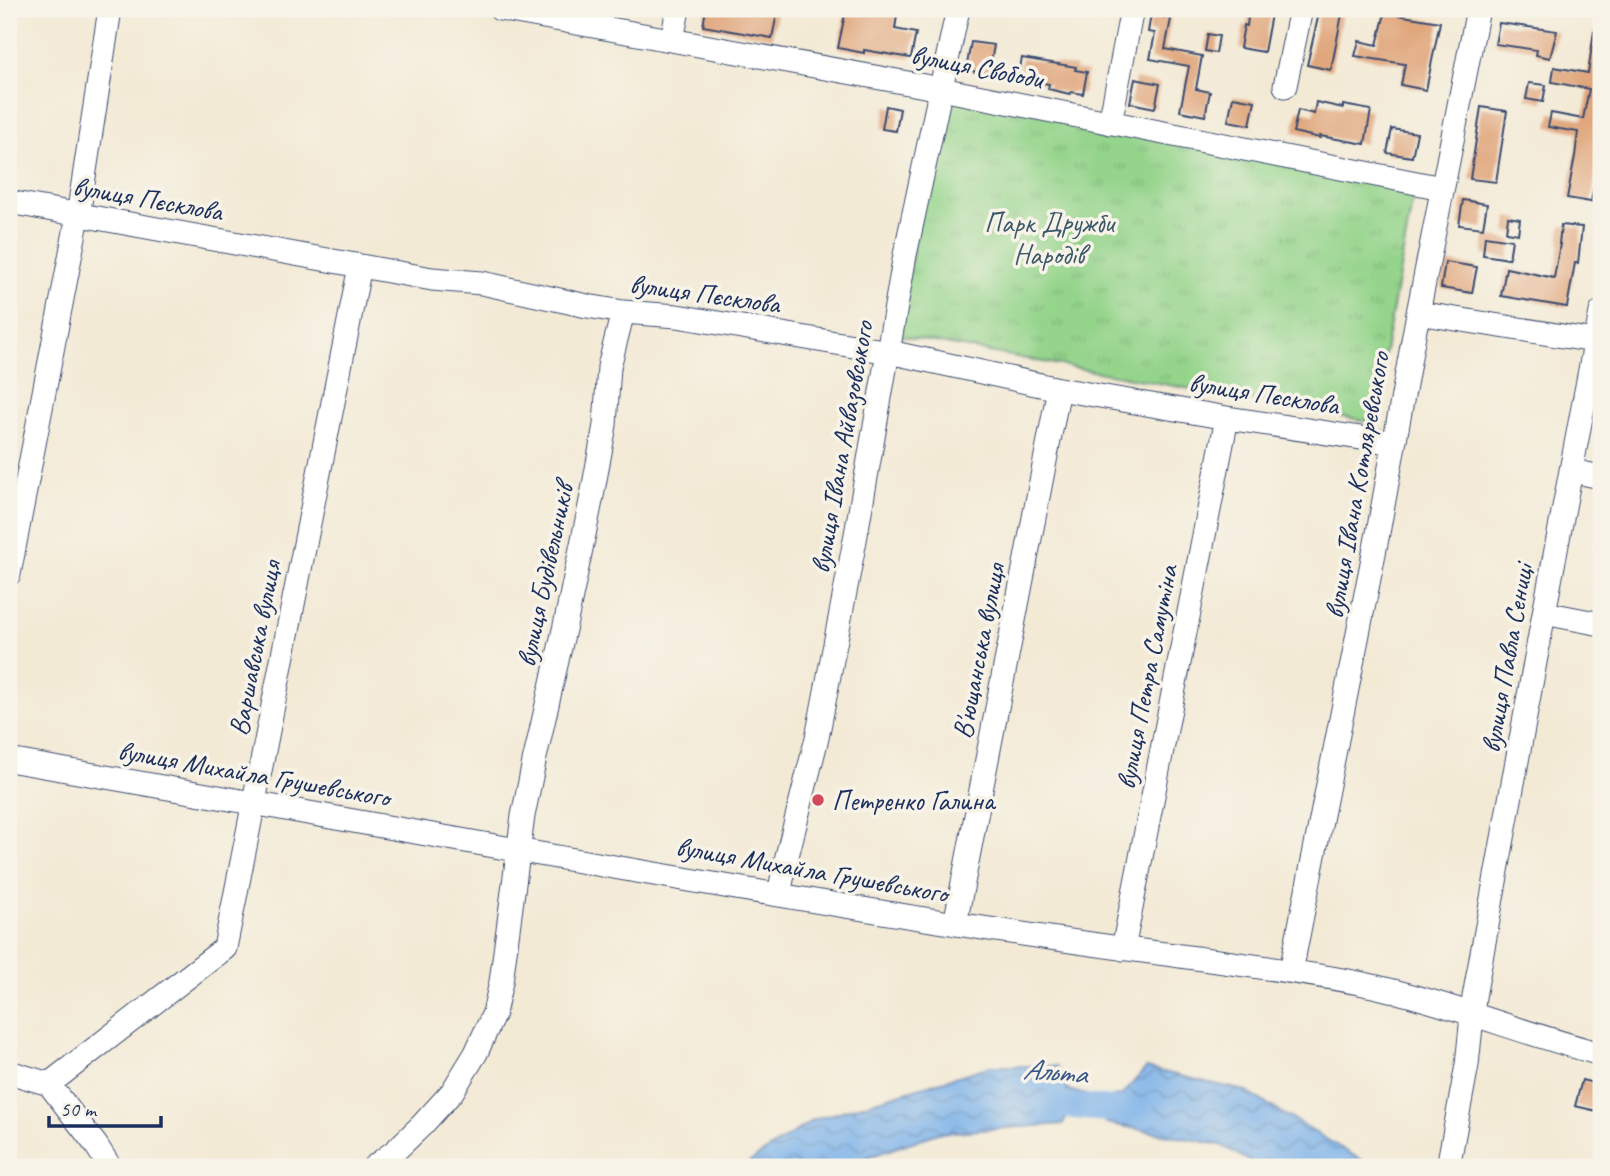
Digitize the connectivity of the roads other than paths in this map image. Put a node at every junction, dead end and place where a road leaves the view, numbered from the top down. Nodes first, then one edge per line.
1 (110, 9) edge
2 (500, 9) edge
3 (678, 9) edge
4 (958, 9) edge
5 (1132, 9) edge
6 (1301, 9) edge
7 (1478, 9) edge
8 (672, 40) junction
9 (1285, 86) dead end
10 (941, 89) junction
11 (1110, 123) junction
12 (1442, 188) junction
13 (9, 202) edge
14 (78, 216) junction
15 (360, 266) junction
16 (623, 312) junction
17 (1601, 312) edge
18 (1418, 313) junction
19 (1599, 341) edge
20 (889, 352) junction
21 (1059, 389) junction
22 (1227, 418) junction
23 (1394, 443) junction
24 (1572, 471) junction
25 (1601, 477) edge
26 (9, 574) edge
27 (1544, 613) junction
28 (1601, 624) edge
29 (9, 760) edge
30 (253, 802) junction
31 (518, 849) junction
32 (779, 894) junction
33 (955, 924) junction
34 (1123, 949) junction
35 (1291, 971) junction
36 (1474, 1015) junction
37 (1601, 1055) edge
38 (9, 1072) edge
39 (49, 1084) junction
40 (110, 1167) edge
41 (374, 1167) edge
42 (1448, 1167) edge

1 - 14 street
2 - 8 street, вулиця Свободи
3 - 8 street
4 - 10 street, вулиця Івана Айвазовського
5 - 11 street
6 - 9 street
7 - 12 street, вулиця Івана Котляревського
8 - 10 street, вулиця Свободи
10 - 11 street, вулиця Свободи
10 - 20 street, вулиця Івана Айвазовського
11 - 12 street, вулиця Свободи
12 - 18 street, вулиця Івана Котляревського
13 - 14 street, вулиця Пєсклова
14 - 15 street, вулиця Пєсклова
14 - 26 street
15 - 16 street, вулиця Пєсклова
15 - 30 street, Варшавська вулиця
16 - 20 street, вулиця Пєсклова
16 - 31 street, вулиця Будівельників
17 - 19 street, вулиця Павла Сениці
18 - 19 street
18 - 23 street, вулиця Івана Котляревського
19 - 24 street, вулиця Павла Сениці
20 - 21 street, вулиця Пєсклова
20 - 32 street, вулиця Івана Айвазовського
21 - 22 street, вулиця Пєсклова
21 - 33 street, В'ющанська вулиця
22 - 23 street, вулиця Пєсклова
22 - 34 street, вулиця Петра Самутіна
23 - 35 street, вулиця Івана Котляревського
24 - 25 street
24 - 27 street, вулиця Павла Сениці
27 - 28 street
27 - 36 street, вулиця Павла Сениці
29 - 30 street, вулиця Михайла Грушевського
30 - 31 street, вулиця Михайла Грушевського
30 - 39 street, Варшавська вулиця
31 - 32 street, вулиця Михайла Грушевського
31 - 41 street, вулиця Будівельників
32 - 33 street, вулиця Михайла Грушевського
33 - 34 street, вулиця Михайла Грушевського
34 - 35 street, вулиця Михайла Грушевського
35 - 36 street, вулиця Михайла Грушевського
36 - 37 street, вулиця Михайла Грушевського
36 - 42 street, вулиця Павла Сениці
38 - 39 street
39 - 40 street

